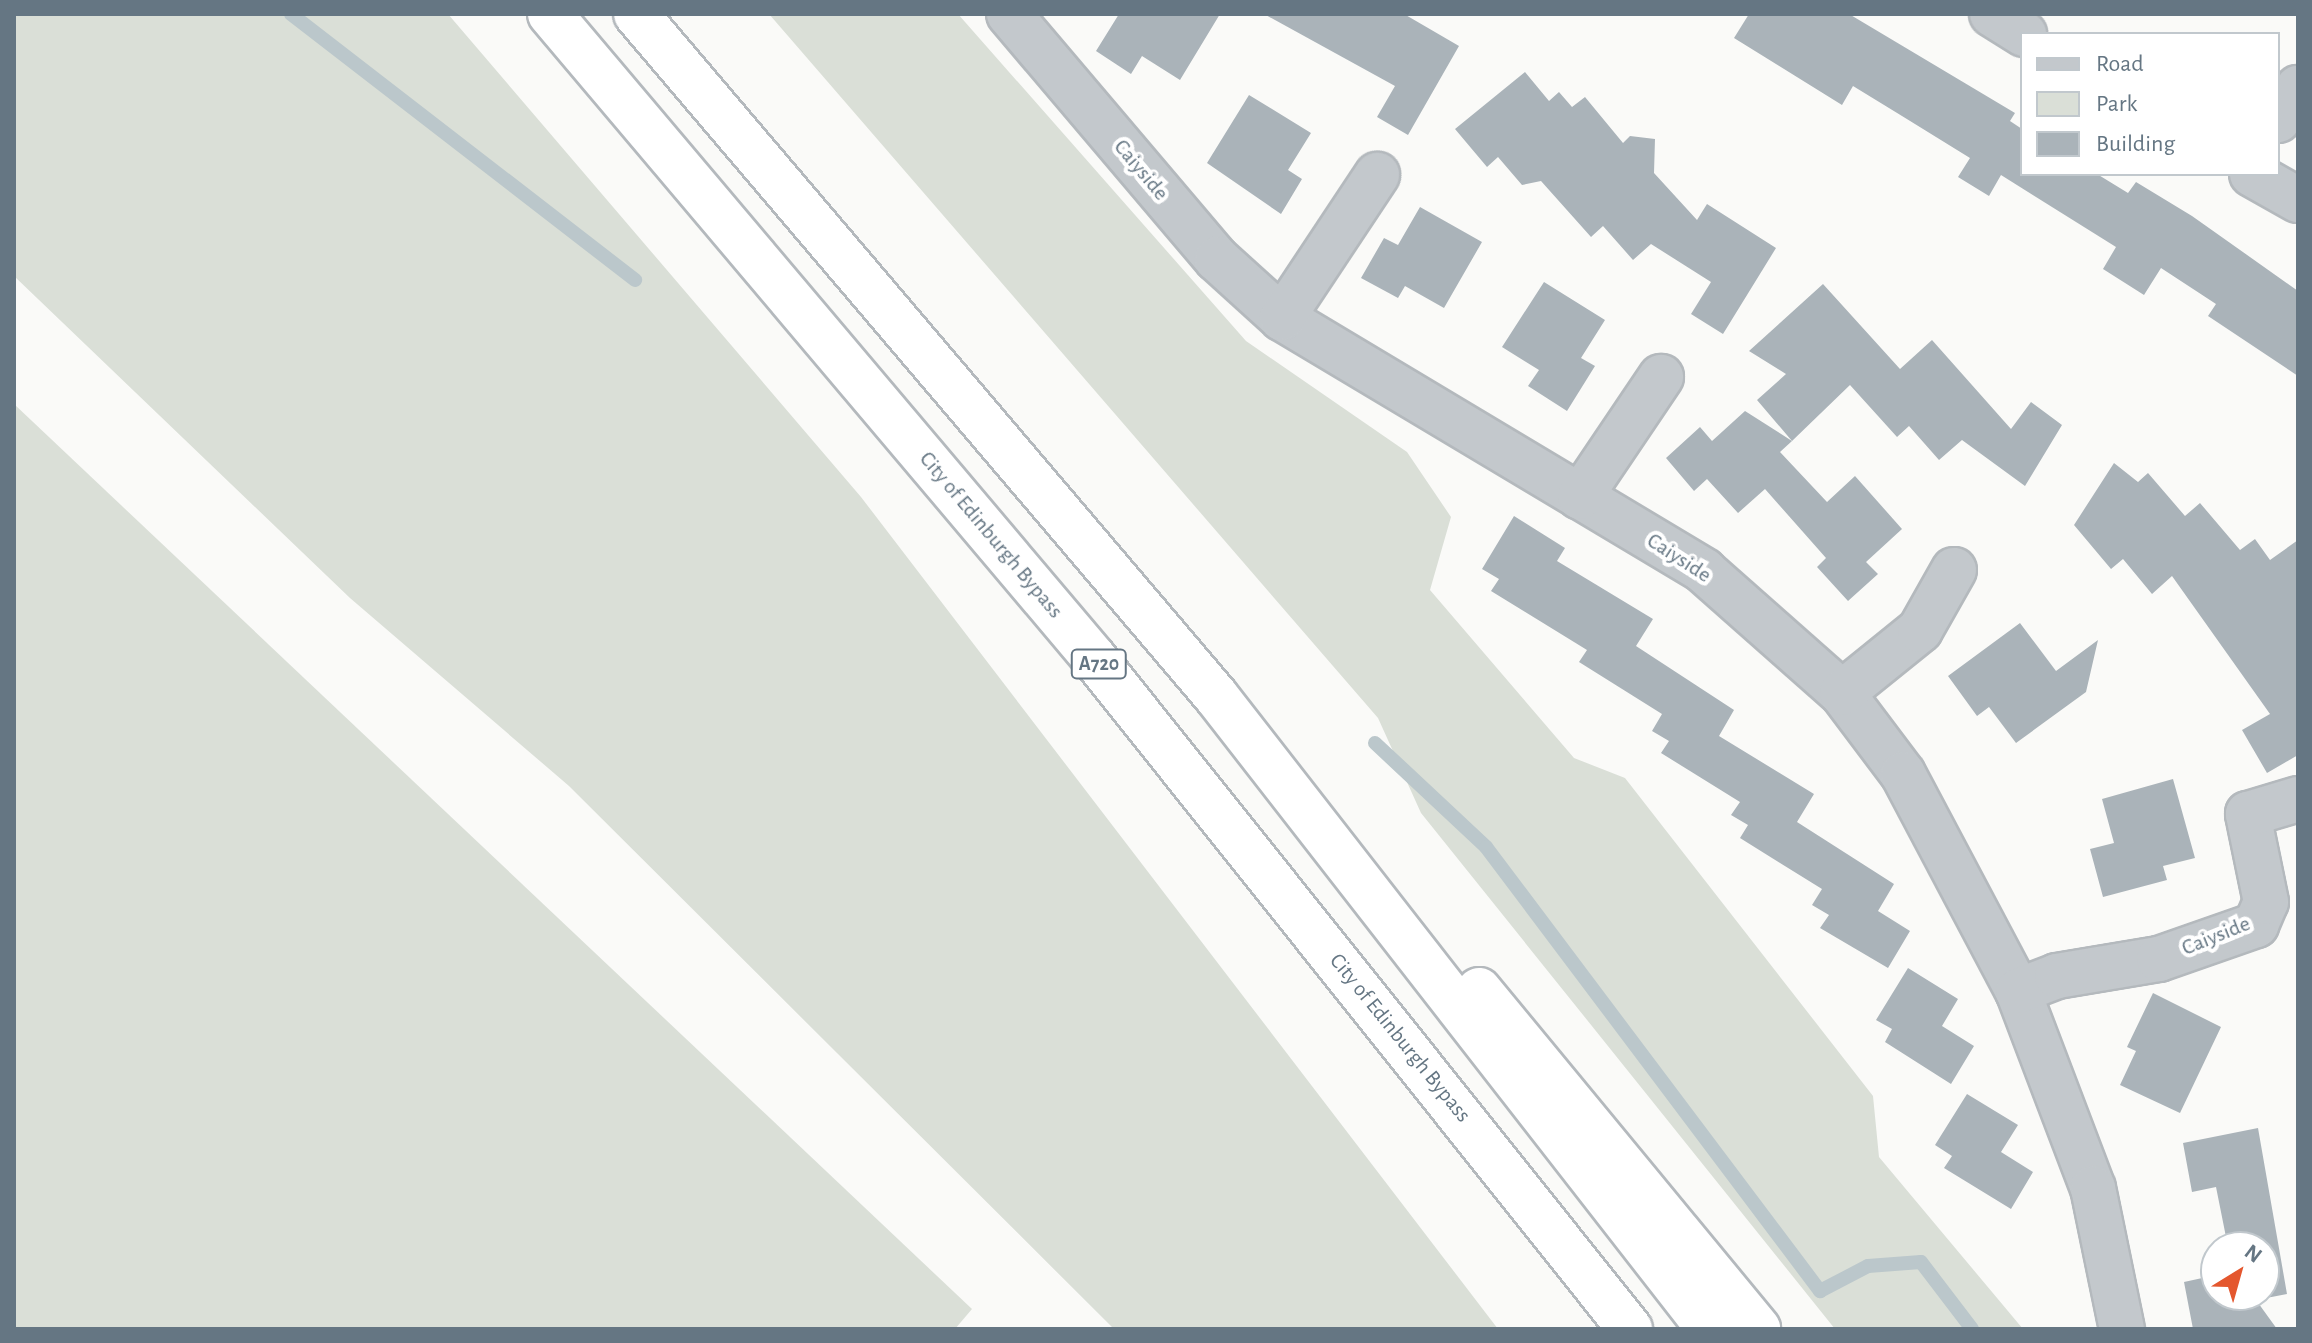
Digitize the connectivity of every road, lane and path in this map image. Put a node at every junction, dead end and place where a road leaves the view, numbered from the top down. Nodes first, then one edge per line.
1 (550, 14) edge
2 (636, 14) edge
3 (1009, 14) edge
4 (1992, 14) edge
5 (2021, 32) edge
6 (2298, 88) edge
7 (2280, 117) edge
8 (1377, 175) dead end
9 (2256, 176) edge
10 (2298, 200) edge
11 (1282, 318) junction
12 (1661, 377) dead end
13 (1580, 497) junction
14 (1954, 570) dead end
15 (1842, 693) junction
16 (1216, 696) junction
17 (2298, 799) edge
18 (2018, 991) junction
19 (1501, 1163) junction
20 (1612, 1329) edge
21 (1630, 1329) edge
22 (1709, 1329) edge
23 (1758, 1329) edge
24 (2122, 1329) edge

1 - 19 highway, City of Edinburgh Bypass / A720
2 - 16 highway
3 - 11 street, Caiyside
4 - 5 street
6 - 7 street
8 - 11 street
9 - 10 street
11 - 13 street, Caiyside
12 - 13 street
13 - 15 street, Caiyside
14 - 15 street
15 - 18 street, Caiyside
16 - 22 highway
16 - 23 highway
17 - 18 street, Caiyside
18 - 24 street, Caiyside
19 - 20 highway
19 - 21 highway, City of Edinburgh Bypass / A720

